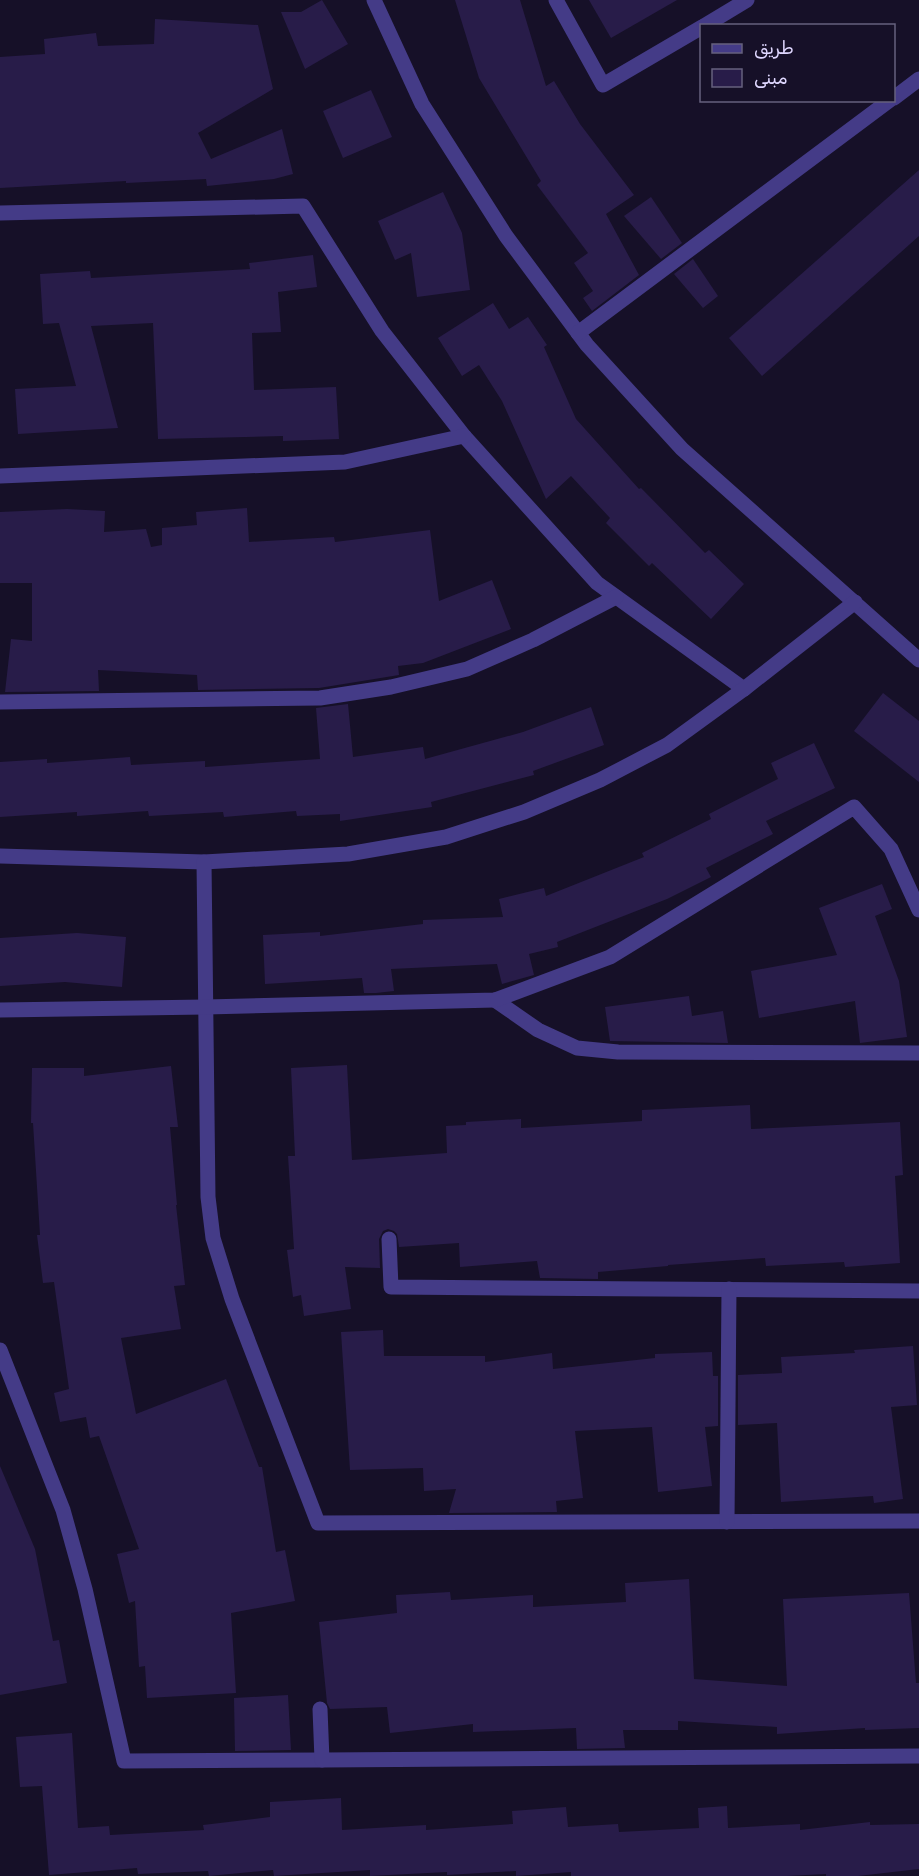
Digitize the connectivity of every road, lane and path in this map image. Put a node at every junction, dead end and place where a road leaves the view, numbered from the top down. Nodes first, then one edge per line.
1 (374, 0) edge
2 (556, 0) edge
3 (747, 0) edge
4 (706, 24) edge
5 (700, 28) edge
6 (919, 79) edge
7 (895, 97) edge
8 (887, 102) edge
9 (0, 213) edge
10 (579, 333) junction
11 (464, 436) junction
12 (0, 476) edge
13 (616, 597) junction
14 (855, 602) junction
15 (919, 660) edge
16 (744, 689) junction
17 (0, 702) edge
18 (0, 856) edge
19 (204, 862) junction
20 (919, 910) edge
21 (495, 1000) junction
22 (206, 1008) junction
23 (0, 1010) edge
24 (919, 1053) edge
25 (389, 1239) dead end
26 (729, 1289) junction
27 (919, 1291) edge
28 (0, 1350) edge
29 (919, 1521) edge
30 (727, 1522) junction
31 (320, 1709) dead end
32 (919, 1756) edge
33 (322, 1760) junction

1 - 10 street
2 - 5 street
3 - 4 street
6 - 7 street
8 - 10 street
9 - 11 street
10 - 14 street
11 - 12 street
11 - 13 street
13 - 16 street
13 - 17 street
14 - 15 street
14 - 16 street
16 - 19 street
18 - 19 street
19 - 22 street
20 - 21 street
21 - 22 street
21 - 24 street
22 - 23 street
22 - 30 street
25 - 26 street
26 - 27 street
26 - 30 street
28 - 33 street
29 - 30 street
31 - 33 street
32 - 33 street

